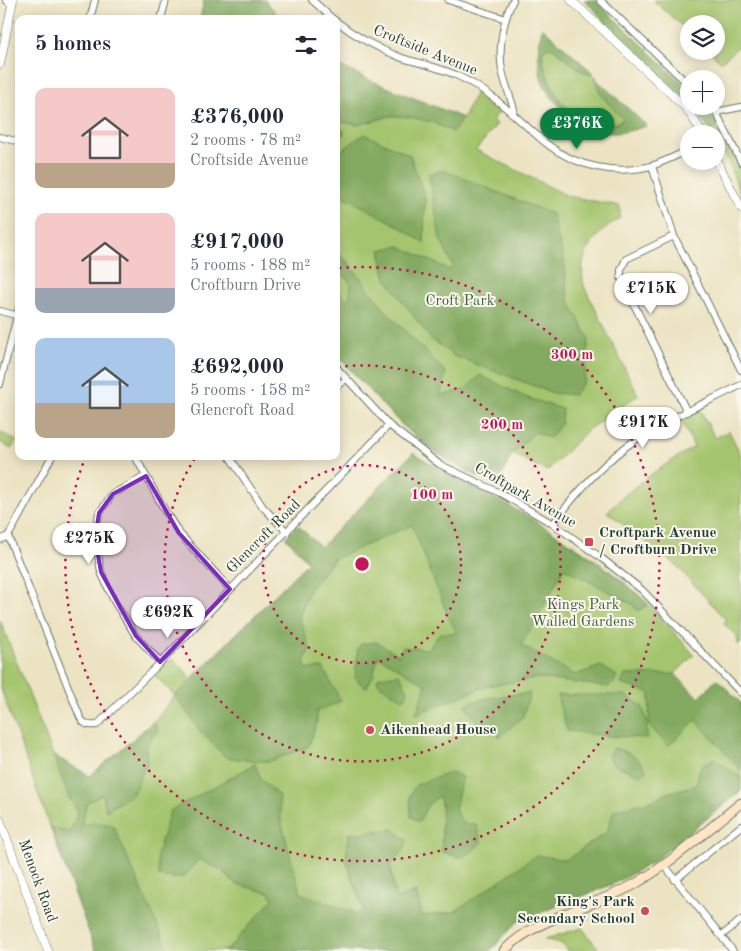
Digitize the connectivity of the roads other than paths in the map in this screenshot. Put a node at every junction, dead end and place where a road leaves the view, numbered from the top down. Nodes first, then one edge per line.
1 (95, 0) edge
2 (166, 0) edge
3 (312, 0) edge
4 (448, 0) edge
5 (513, 0) edge
6 (571, 0) edge
7 (600, 0) edge
8 (11, 2) edge
9 (91, 15) edge
10 (162, 15) edge
11 (329, 15) edge
12 (506, 19) junction
13 (340, 24) edge
14 (0, 64) edge
15 (680, 77) edge
16 (741, 106) edge
17 (725, 110) edge
18 (513, 113) junction
19 (718, 115) edge
20 (697, 125) edge
21 (0, 137) edge
22 (15, 141) edge
23 (680, 154) edge
24 (741, 162) edge
25 (652, 166) junction
26 (722, 170) edge
27 (741, 208) edge
28 (674, 236) junction
29 (0, 311) edge
30 (15, 313) edge
31 (15, 325) edge
32 (741, 370) edge
33 (340, 372) edge
34 (346, 379) junction
35 (0, 384) edge
36 (340, 384) edge
37 (741, 385) edge
38 (687, 412) junction
39 (390, 425) junction
40 (50, 460) edge
41 (137, 460) edge
42 (233, 460) edge
43 (146, 476) junction
44 (553, 524) junction
45 (287, 532) junction
46 (8, 536) junction
47 (0, 540) edge
48 (230, 590) junction
49 (160, 662) junction
50 (741, 693) edge
51 (741, 802) edge
52 (0, 820) edge
53 (741, 826) edge
54 (664, 865) junction
55 (675, 880) junction
56 (741, 920) edge
57 (721, 936) junction
58 (506, 950) edge
59 (48, 951) edge
60 (733, 951) edge

1 - 9 street
2 - 10 street
3 - 11 street
4 - 12 street
5 - 12 street
6 - 20 street
7 - 15 street
8 - 14 street
12 - 18 street
13 - 18 street, Croftside Avenue
16 - 17 street
18 - 25 street, Croftside Avenue
19 - 24 street
21 - 22 street
23 - 25 street, Croftside Avenue
25 - 28 street
26 - 27 street
28 - 32 street
28 - 38 street
29 - 30 street
31 - 35 street
33 - 34 street, Croftpark Avenue
34 - 36 street
34 - 39 street, Croftpark Avenue
37 - 38 street
38 - 44 street
39 - 44 street, Croftpark Avenue
39 - 45 street, Glencroft Road
40 - 46 street
41 - 43 street
42 - 45 street
43 - 48 street
43 - 49 street
44 - 50 street, Croftpark Avenue
45 - 48 street, Glencroft Road
46 - 47 street
46 - 49 street, Glencroft Road
48 - 49 street, Glencroft Road
51 - 54 main road
52 - 59 street, Menock Road
53 - 55 street
54 - 55 street
54 - 58 main road
55 - 57 street
56 - 57 street
57 - 60 street

